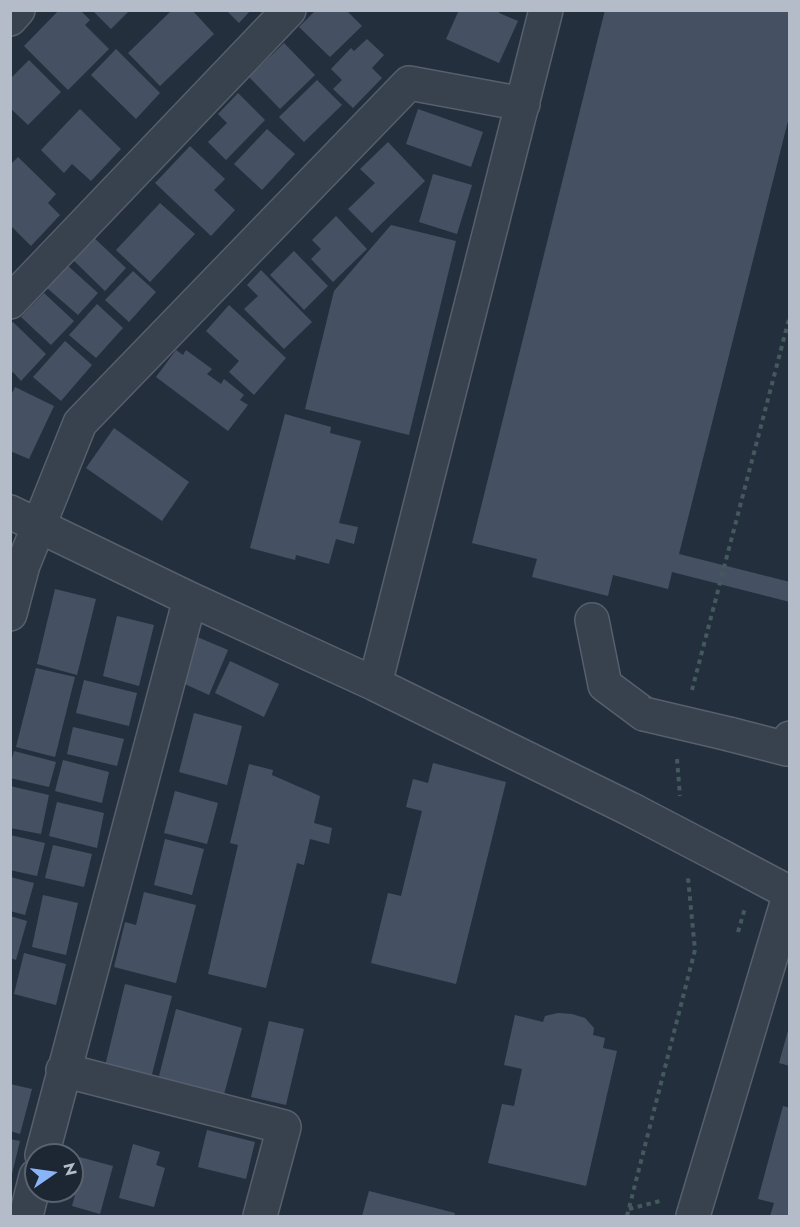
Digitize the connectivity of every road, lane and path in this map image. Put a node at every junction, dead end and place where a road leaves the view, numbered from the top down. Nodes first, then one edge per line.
1 (18, 10) edge
2 (289, 10) edge
3 (546, 10) edge
4 (10, 19) edge
5 (523, 104) junction
6 (10, 302) edge
7 (24, 519) edge
8 (190, 599) junction
9 (10, 614) edge
10 (592, 620) dead end
11 (375, 684) junction
12 (789, 738) edge
13 (789, 893) edge
14 (63, 1070) junction
15 (45, 1143) edge
16 (260, 1216) edge
17 (693, 1216) edge

1 - 4 street
2 - 6 street
3 - 5 street
5 - 7 street
5 - 11 street
7 - 8 street
7 - 9 street
8 - 11 street
8 - 14 street
10 - 12 street, bridge
11 - 13 street, bridge
13 - 17 street
14 - 15 street
14 - 16 street

